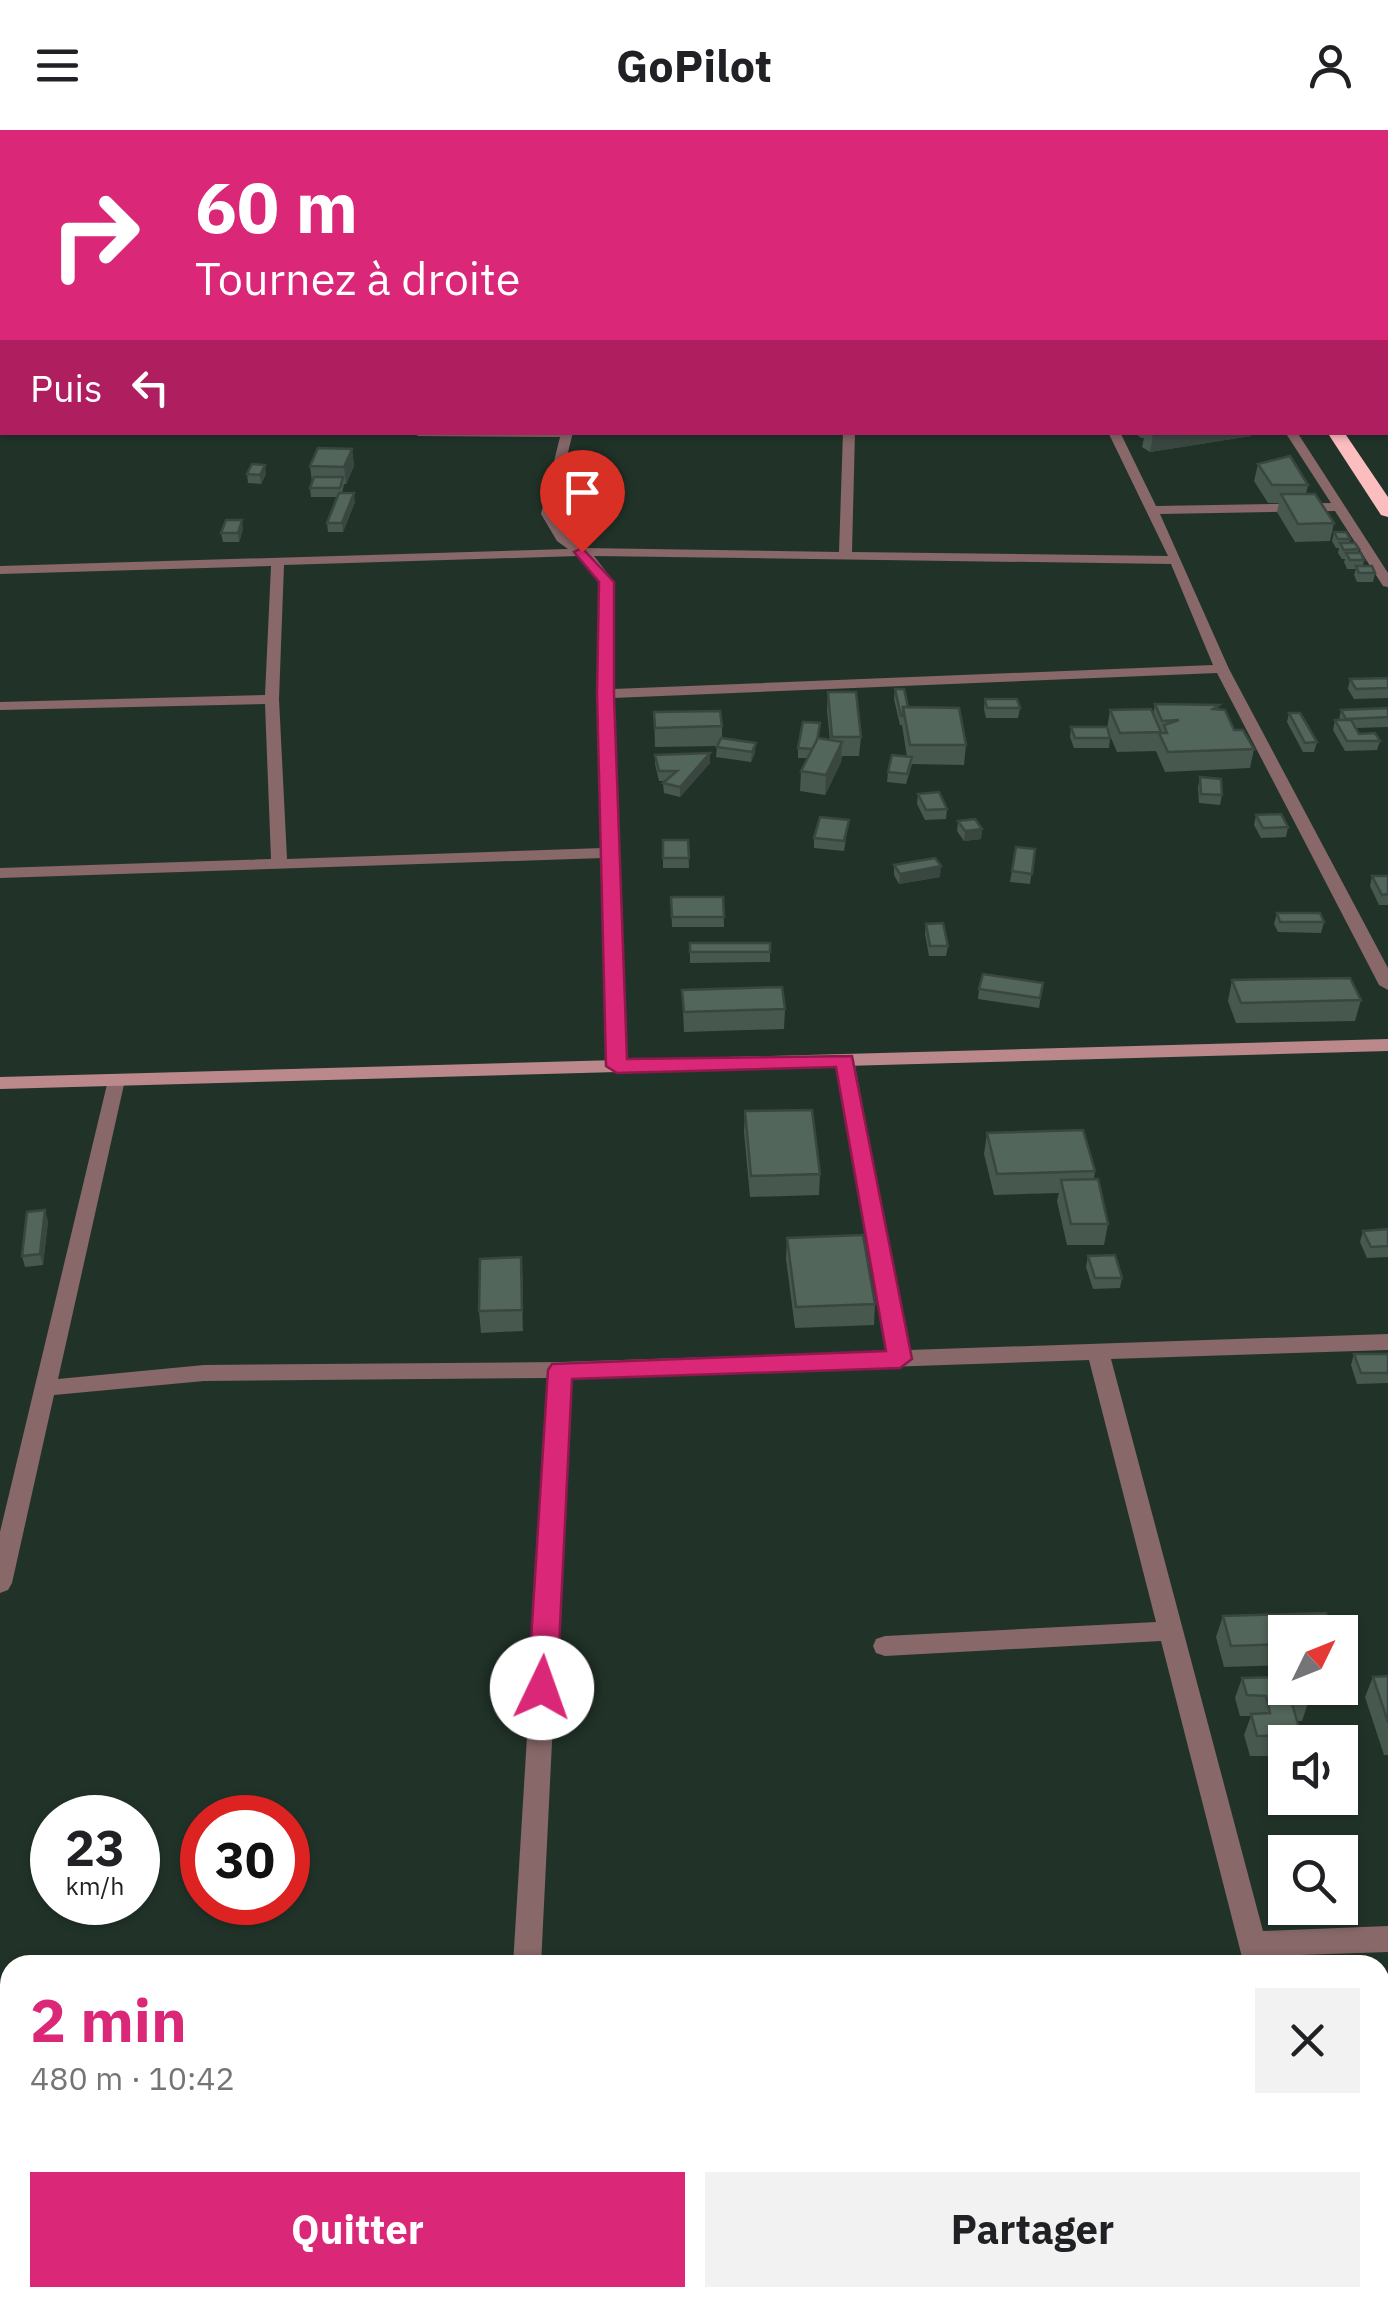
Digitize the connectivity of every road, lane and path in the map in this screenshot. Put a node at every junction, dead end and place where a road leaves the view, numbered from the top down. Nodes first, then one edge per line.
1 (566, 435) edge
2 (848, 435) edge
3 (1115, 435) edge
4 (1293, 435) edge
5 (1337, 435) edge
6 (1339, 508) junction
7 (1152, 510) junction
8 (1388, 512) edge
9 (582, 552) junction
10 (845, 552) junction
11 (1176, 560) junction
12 (278, 561) junction
13 (0, 570) edge
14 (1388, 582) edge
15 (1222, 669) junction
16 (606, 694) junction
17 (272, 699) junction
18 (0, 706) edge
19 (612, 854) junction
20 (279, 866) junction
21 (0, 873) edge
22 (1388, 985) edge
23 (1388, 1046) edge
24 (845, 1060) junction
25 (617, 1066) junction
26 (116, 1080) junction
27 (0, 1083) edge
28 (1388, 1342) edge
29 (1098, 1352) junction
30 (900, 1359) junction
31 (560, 1370) junction
32 (46, 1388) junction
33 (0, 1583) edge
34 (1168, 1631) junction
35 (885, 1646) dead end
36 (1388, 1939) edge
37 (528, 1955) edge
38 (1255, 1955) edge

1 - 9 street
2 - 10 street
3 - 7 street
4 - 6 street
5 - 8 highway
6 - 7 street
6 - 14 street
7 - 11 street
9 - 10 street
9 - 12 street
9 - 16 street
10 - 11 street
11 - 15 street
12 - 13 street
12 - 17 street
15 - 16 street
15 - 22 street
16 - 19 street
17 - 18 street
17 - 20 street
19 - 20 street
19 - 25 street
20 - 21 street
23 - 24 street
24 - 25 street
24 - 30 street
25 - 26 street
26 - 27 street
26 - 32 street
28 - 29 street
29 - 30 street
29 - 34 street
30 - 31 street
31 - 32 street
31 - 37 street
32 - 33 street
34 - 35 street
34 - 38 street
36 - 38 street

